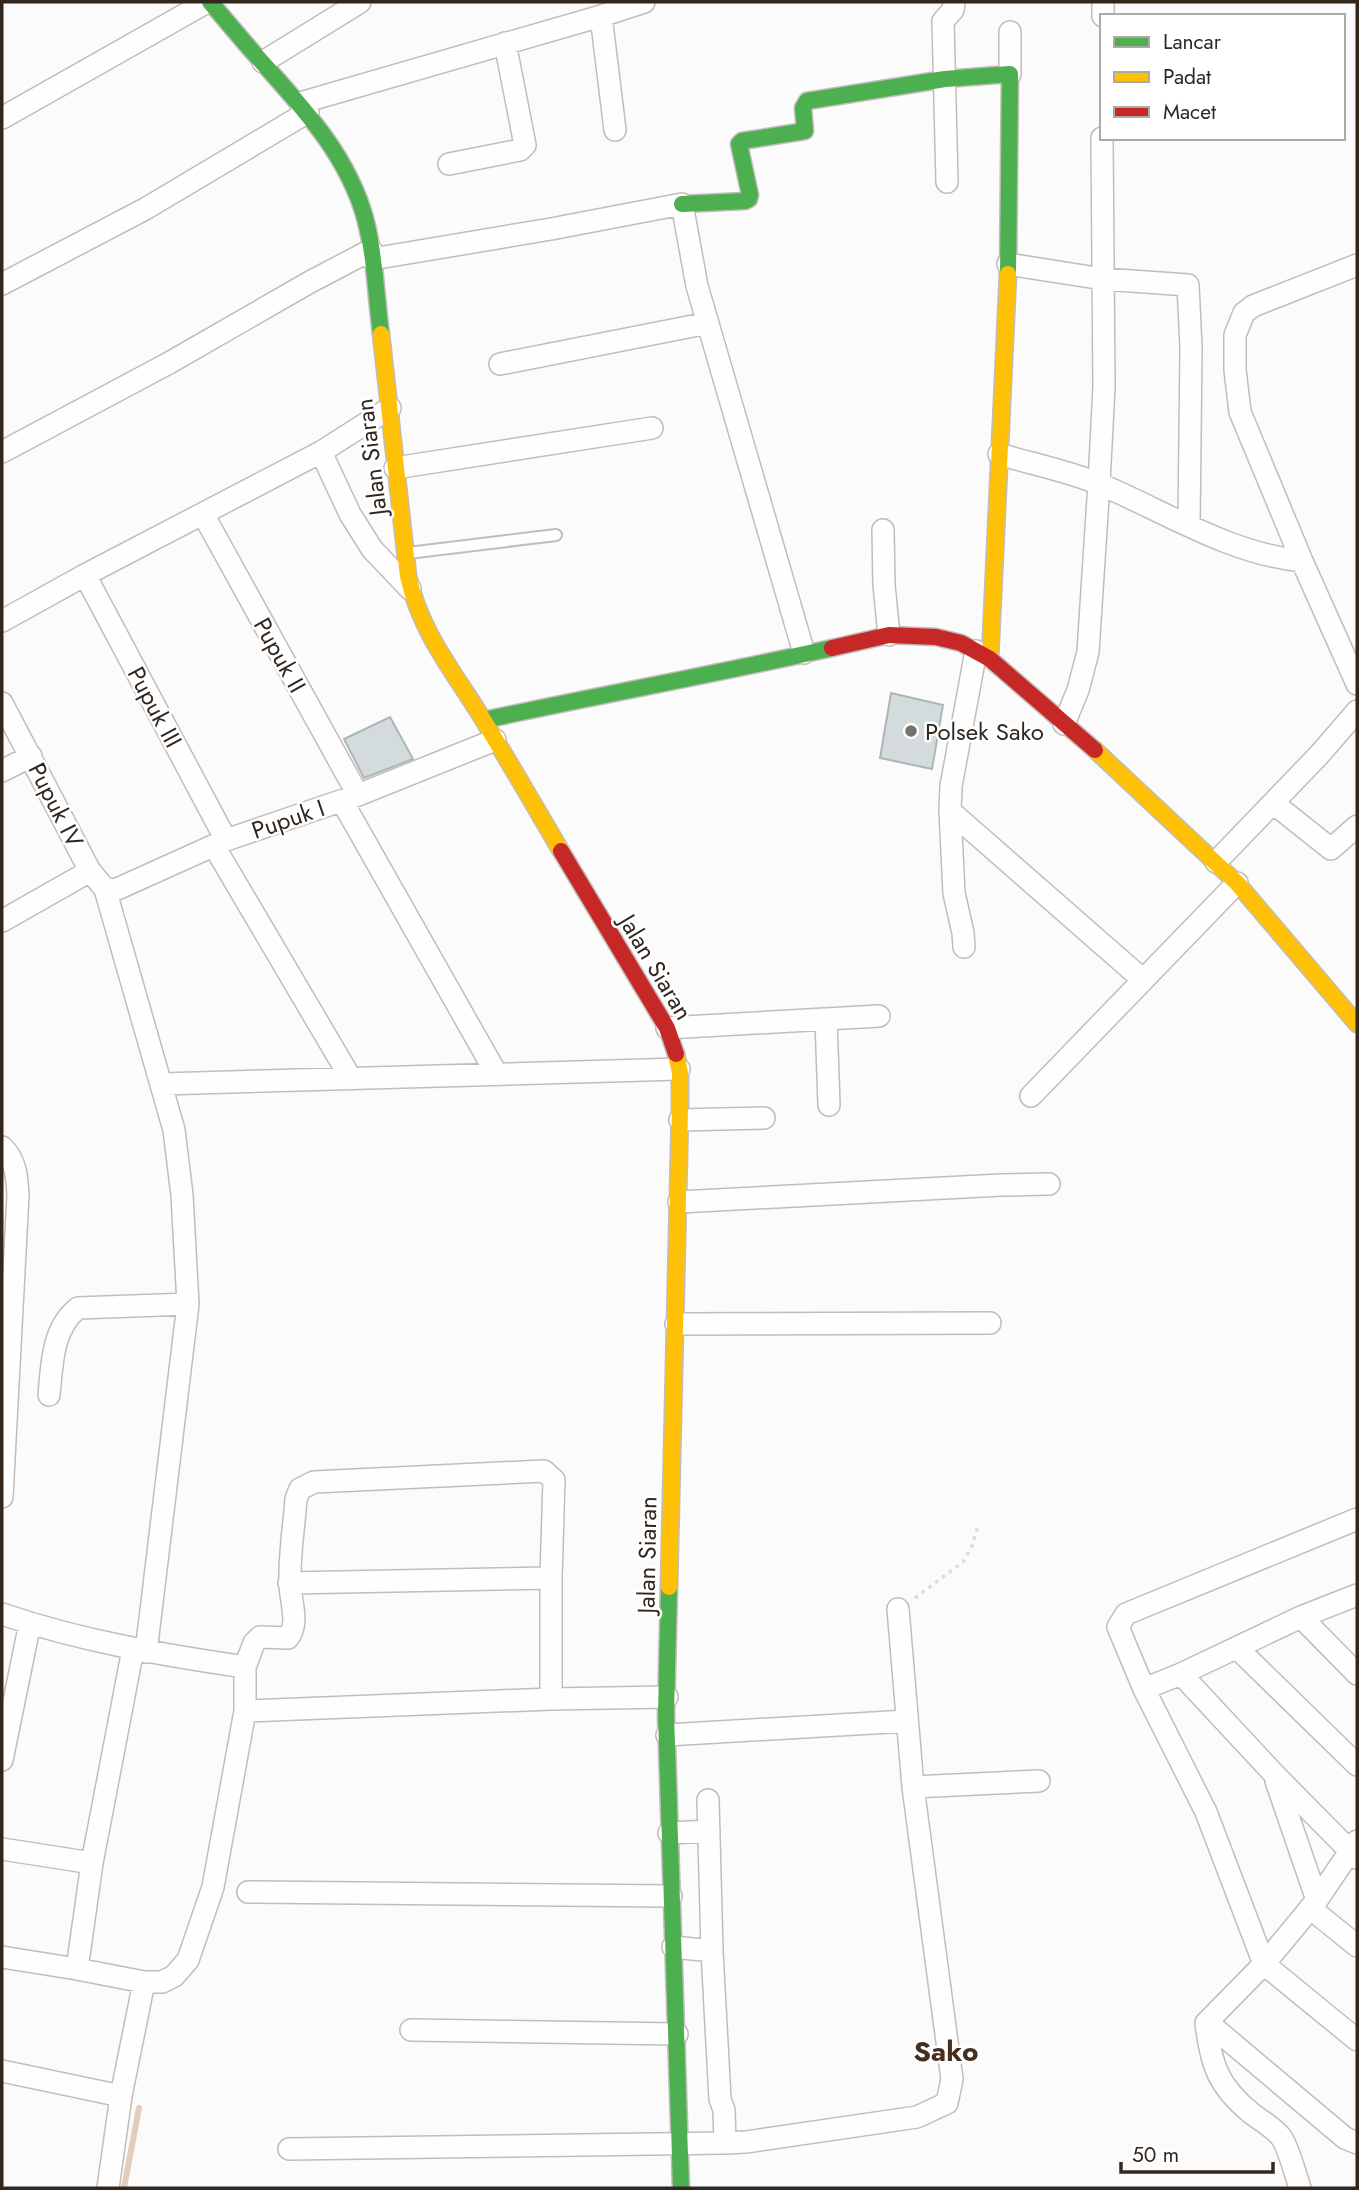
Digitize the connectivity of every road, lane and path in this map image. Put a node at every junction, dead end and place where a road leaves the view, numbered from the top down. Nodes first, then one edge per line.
1 (209, 2) edge
2 (360, 2) edge
3 (644, 2) edge
4 (954, 2) edge
5 (601, 16) junction
6 (1010, 32) dead end
7 (505, 43) junction
8 (263, 62) junction
9 (1010, 74) junction
10 (945, 79) junction
11 (304, 107) junction
12 (2, 118) edge
13 (615, 130) dead end
14 (1102, 140) edge
15 (449, 164) dead end
16 (947, 182) dead end
17 (682, 204) junction
18 (372, 255) junction
19 (1008, 264) junction
20 (1357, 265) edge
21 (1103, 279) junction
22 (2, 284) edge
23 (708, 323) junction
24 (500, 364) dead end
25 (390, 408) junction
26 (652, 428) dead end
27 (2, 452) edge
28 (321, 452) junction
29 (999, 454) junction
30 (395, 468) junction
31 (1099, 484) junction
32 (203, 514) junction
33 (1189, 525) junction
34 (883, 530) dead end
35 (556, 536) dead end
36 (405, 553) junction
37 (1302, 561) junction
38 (85, 575) junction
39 (410, 589) junction
40 (2, 621) edge
41 (889, 635) junction
42 (804, 653) junction
43 (983, 655) junction
44 (1357, 684) edge
45 (2, 702) edge
46 (1357, 711) edge
47 (484, 720) junction
48 (1064, 724) junction
49 (495, 740) junction
50 (31, 756) junction
51 (2, 771) edge
52 (350, 798) junction
53 (1273, 803) junction
54 (950, 811) junction
55 (1357, 826) edge
56 (220, 843) junction
57 (1216, 862) junction
58 (90, 871) junction
59 (1237, 883) junction
60 (105, 889) junction
61 (2, 921) edge
62 (964, 947) dead end
63 (1142, 979) junction
64 (879, 1016) dead end
65 (826, 1019) junction
66 (1357, 1024) edge
67 (667, 1028) junction
68 (679, 1069) junction
69 (496, 1073) junction
70 (350, 1077) junction
71 (162, 1084) junction
72 (1031, 1096) dead end
73 (829, 1105) dead end
74 (764, 1118) dead end
75 (680, 1120) junction
76 (2, 1147) edge
77 (1049, 1184) dead end
78 (679, 1202) junction
79 (188, 1304) junction
80 (990, 1323) dead end
81 (676, 1324) junction
82 (49, 1395) dead end
83 (2, 1497) edge
84 (1357, 1519) edge
85 (978, 1525) dead end
86 (551, 1578) junction
87 (289, 1583) junction
88 (1357, 1595) edge
89 (898, 1609) joint
90 (2, 1614) edge
91 (1301, 1617) junction
92 (30, 1623) junction
93 (1237, 1648) junction
94 (139, 1651) junction
95 (245, 1667) junction
96 (1181, 1674) junction
97 (1357, 1674) edge
98 (1144, 1689) junction
99 (667, 1697) junction
100 (551, 1699) junction
101 (245, 1711) junction
102 (907, 1721) junction
103 (667, 1735) junction
104 (2, 1760) edge
105 (1357, 1765) edge
106 (1275, 1775) junction
107 (1039, 1781) dead end
108 (913, 1787) junction
109 (708, 1800) dead end
110 (709, 1831) junction
111 (669, 1833) junction
112 (2, 1849) edge
113 (1354, 1850) edge
114 (92, 1863) junction
115 (248, 1892) dead end
116 (671, 1896) junction
117 (1314, 1904) junction
118 (1357, 1946) edge
119 (673, 1947) junction
120 (712, 1951) junction
121 (2, 1957) edge
122 (1264, 1964) junction
123 (78, 1969) junction
124 (144, 1982) junction
125 (1206, 2022) junction
126 (411, 2030) dead end
127 (677, 2034) junction
128 (1357, 2040) edge
129 (2, 2071) edge
130 (121, 2096) junction
131 (681, 2143) junction
132 (725, 2143) junction
133 (1357, 2143) edge
134 (289, 2148) dead end
135 (108, 2188) edge
136 (681, 2188) edge
137 (1300, 2188) edge

1 - 8 street, Jalan Siaran
1 - 12 street
2 - 8 street
3 - 5 street
4 - 10 street
5 - 7 street
5 - 13 street
6 - 9 street
7 - 11 street
7 - 15 street
8 - 11 street, Jalan Siaran
9 - 10 street
9 - 19 street
10 - 16 street
10 - 17 street
11 - 18 street, Jalan Siaran
11 - 22 street
14 - 21 street
17 - 18 street
17 - 23 street
18 - 25 street, Jalan Siaran
18 - 27 street
19 - 21 street
19 - 29 street
20 - 37 street
21 - 31 street
21 - 33 street
23 - 24 street
23 - 42 street
25 - 28 street
25 - 30 street, Jalan Siaran
26 - 30 street
28 - 32 street
28 - 39 street
29 - 31 street
29 - 43 street
30 - 36 street, Jalan Siaran
31 - 33 street
31 - 48 street
32 - 38 street
32 - 52 street, Pupuk II
33 - 37 street
34 - 41 street
35 - 36 lane
36 - 39 street, Jalan Siaran
37 - 44 street
38 - 40 street
38 - 56 street, Pupuk III
39 - 47 street, Jalan Siaran
41 - 42 street
41 - 43 street
42 - 47 street
43 - 48 street
43 - 54 street
45 - 50 street, Pupuk IV
46 - 53 street
47 - 49 street, Jalan Siaran
48 - 57 street
49 - 52 street, Pupuk I
49 - 67 street, Jalan Siaran
50 - 51 street
50 - 58 street, Pupuk IV
52 - 56 street, Pupuk I
52 - 69 street, Pupuk II
53 - 55 street
53 - 57 street
54 - 62 street
54 - 63 street
56 - 60 street, Pupuk I
56 - 70 street, Pupuk III
57 - 59 street
58 - 60 street
58 - 61 street
59 - 63 street
59 - 66 street
60 - 71 street
63 - 72 street
64 - 65 street
65 - 67 street
65 - 73 street
67 - 68 street, Jalan Siaran
68 - 69 street
68 - 75 street, Jalan Siaran
69 - 70 street
70 - 71 street
71 - 79 street
74 - 75 street
75 - 78 street, Jalan Siaran
76 - 83 street
77 - 78 street
78 - 81 street, Jalan Siaran
79 - 82 street
79 - 94 street
80 - 81 street
81 - 99 street, Jalan Siaran
84 - 98 street
85 - 89 path
86 - 87 street
86 - 87 street
86 - 100 street
87 - 95 street
88 - 91 street
89 - 102 street
90 - 92 street
91 - 93 street
91 - 97 street
92 - 94 street
92 - 104 street
93 - 96 street
93 - 105 street
94 - 95 street
94 - 114 street
95 - 101 street
96 - 98 street
96 - 106 street
98 - 122 street
99 - 100 street
99 - 103 street, Jalan Siaran
100 - 101 street
101 - 124 street
102 - 103 street
102 - 108 street
103 - 111 street, Jalan Siaran
106 - 113 street
106 - 117 street
107 - 108 street
108 - 132 street
109 - 110 street
110 - 111 street
110 - 120 street
111 - 116 street, Jalan Siaran
112 - 114 street
113 - 117 street
114 - 123 street
115 - 116 street
116 - 119 street, Jalan Siaran
117 - 118 street
117 - 122 street
119 - 120 street
119 - 127 street, Jalan Siaran
120 - 132 street
121 - 123 street
122 - 125 street
122 - 128 street
123 - 124 street
124 - 130 street
125 - 133 street
125 - 137 street
126 - 127 street
127 - 131 street, Jalan Siaran
129 - 130 street
130 - 135 street
131 - 132 street
131 - 134 street
131 - 136 street, Jalan Siaran

